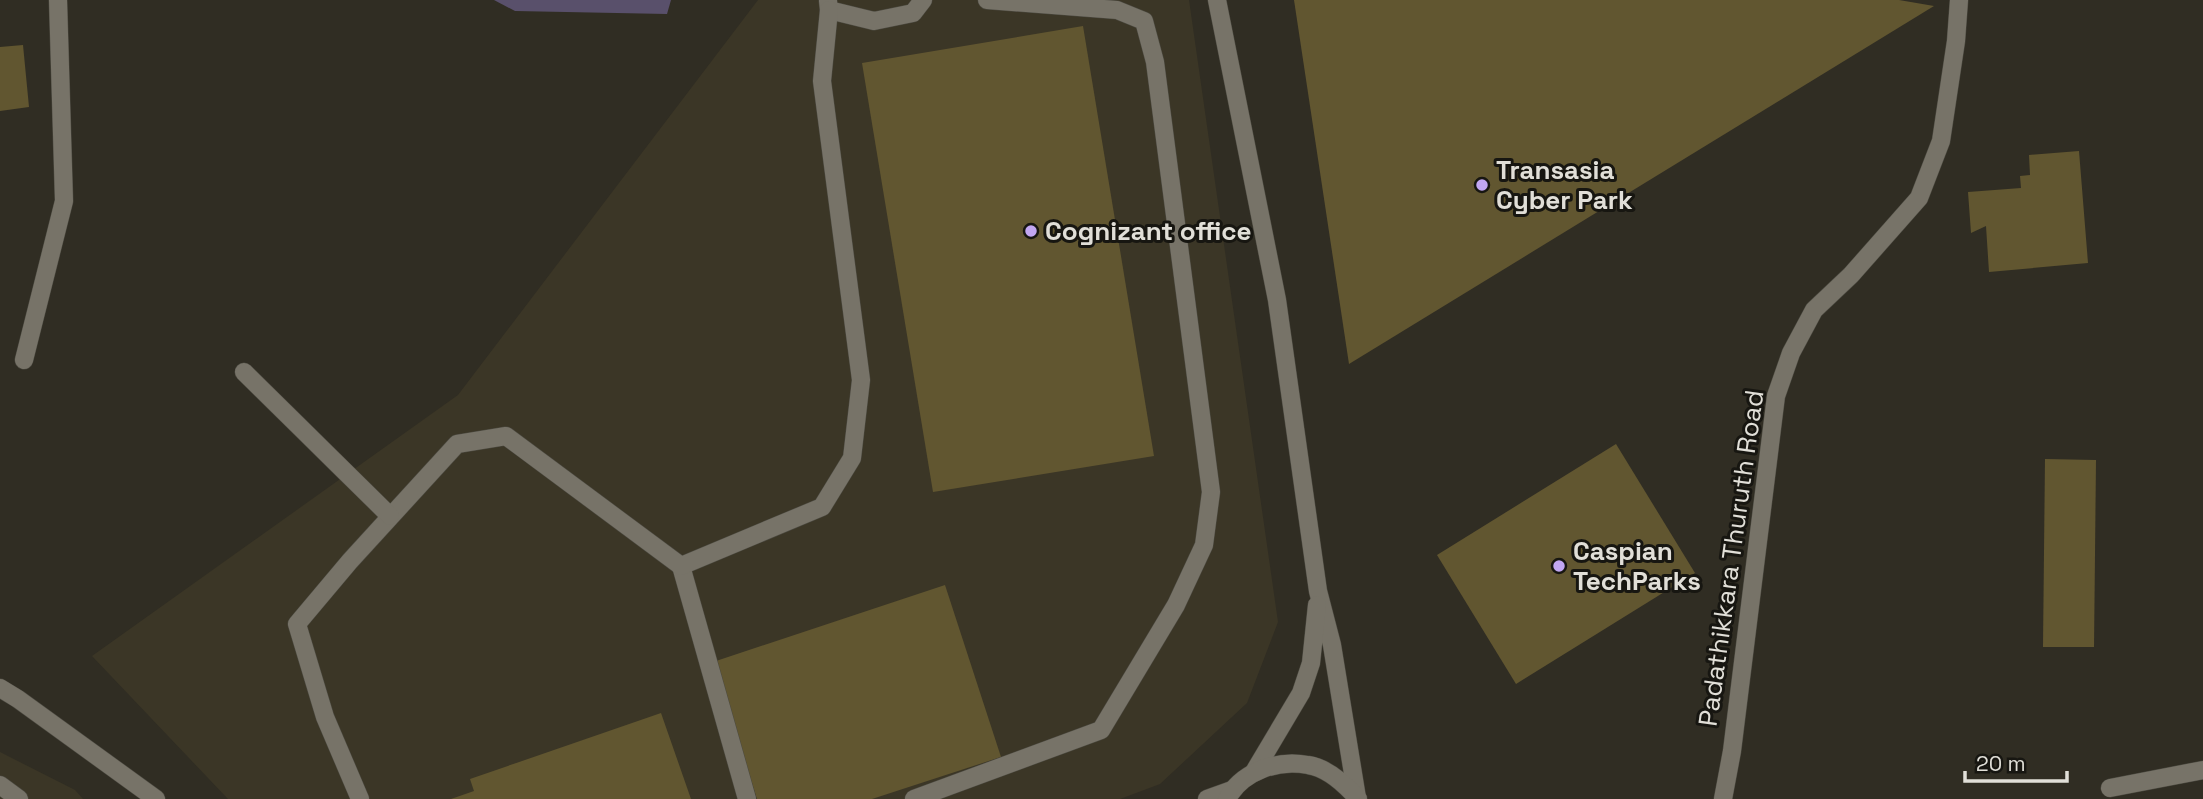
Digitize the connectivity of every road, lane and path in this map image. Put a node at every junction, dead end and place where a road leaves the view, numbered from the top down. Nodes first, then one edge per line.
1 (58, 0) edge
2 (923, 0) edge
3 (987, 0) edge
4 (1217, 0) edge
5 (1958, 0) edge
6 (829, 5) edge
7 (23, 360) dead end
8 (244, 372) dead end
9 (390, 516) junction
10 (681, 566) junction
11 (1318, 591) junction
12 (0, 688) edge
13 (2203, 771) edge
14 (1254, 772) junction
15 (0, 785) edge
16 (2110, 788) dead end
17 (1229, 795) edge
18 (1357, 798) edge
19 (19, 799) edge
20 (156, 799) edge
21 (360, 799) edge
22 (747, 799) edge
23 (914, 799) edge
24 (1207, 799) edge
25 (1723, 799) edge

1 - 7 street
2 - 6 street
3 - 23 street
4 - 11 street
5 - 25 street, Padathikkara Thuruth Road
6 - 10 street
8 - 9 street
9 - 10 street
9 - 21 street
10 - 22 street
11 - 14 street
11 - 18 street
12 - 20 street
13 - 16 street
14 - 17 street
14 - 18 street
15 - 19 street
17 - 24 street

